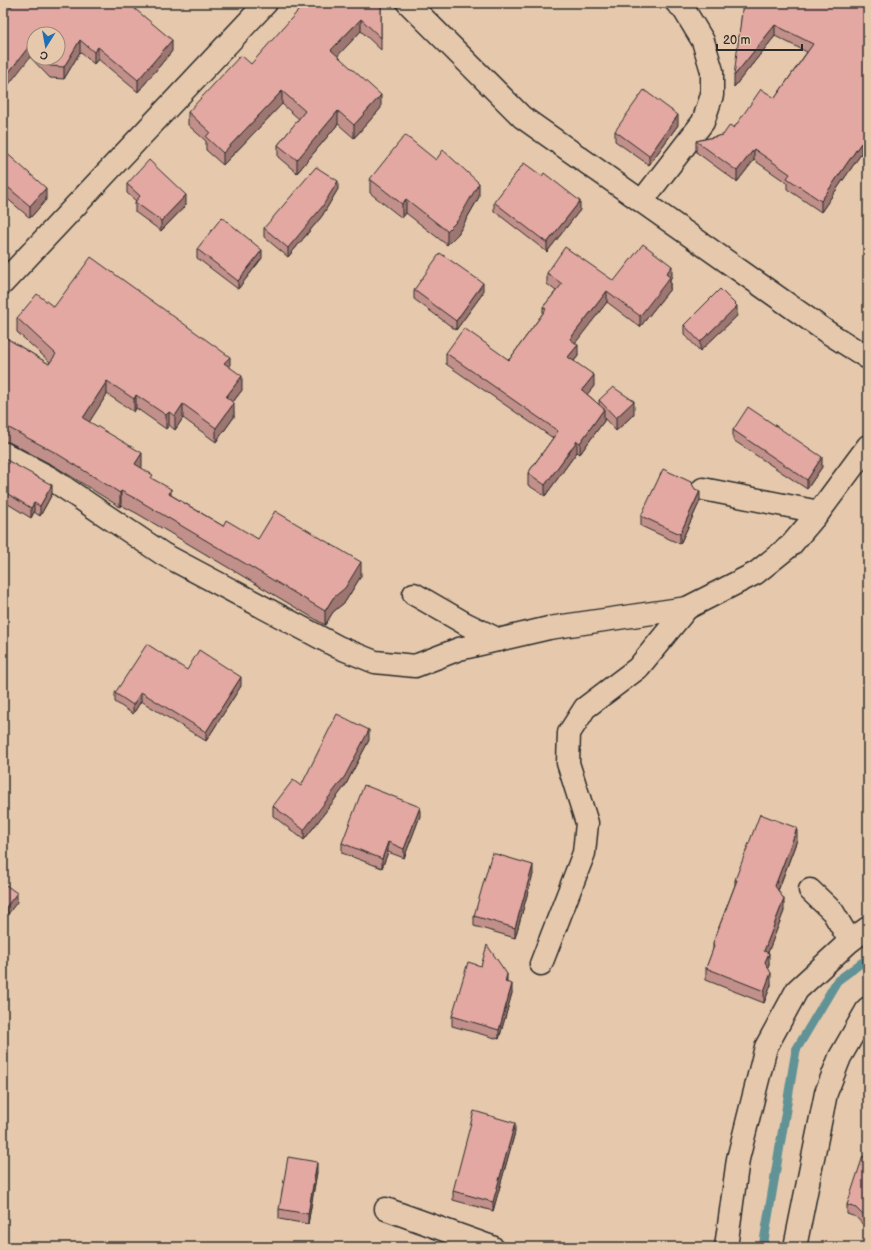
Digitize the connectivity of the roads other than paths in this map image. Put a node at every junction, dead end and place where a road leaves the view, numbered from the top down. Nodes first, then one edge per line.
1 (266, 3) edge
2 (408, 3) edge
3 (677, 3) edge
4 (642, 201) junction
5 (3, 284) edge
6 (868, 358) edge
7 (868, 446) edge
8 (3, 453) edge
9 (703, 489) dead end
10 (819, 512) junction
11 (414, 594) dead end
12 (687, 608) junction
13 (498, 640) junction
14 (810, 890) dead end
15 (868, 928) edge
16 (850, 941) junction
17 (541, 964) dead end
18 (868, 1008) edge
19 (386, 1209) dead end
20 (492, 1247) edge
21 (726, 1247) edge
22 (795, 1247) edge

1 - 5 street
2 - 4 street
3 - 4 street
4 - 6 street
7 - 10 street
8 - 13 street
9 - 10 street
10 - 12 street
11 - 13 street
12 - 13 street
12 - 17 street
14 - 16 street
15 - 16 street
16 - 21 street
18 - 22 street
19 - 20 street

